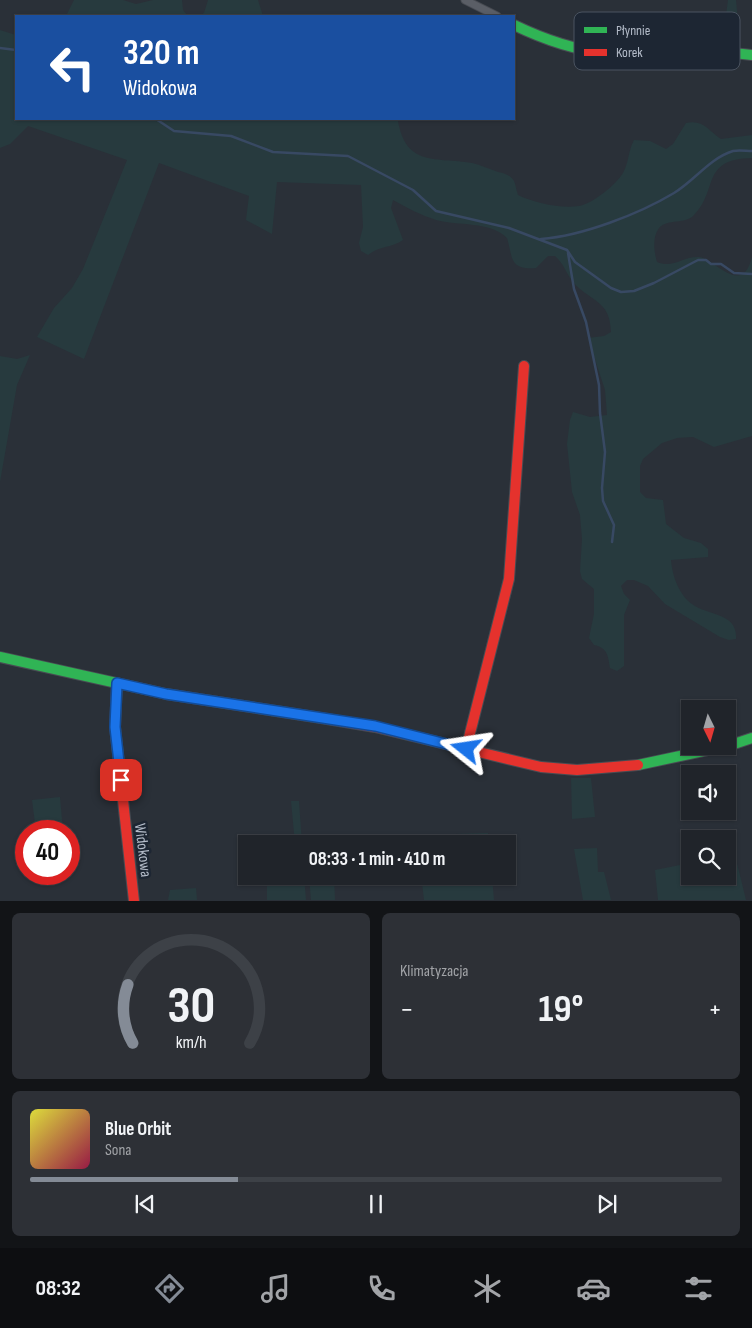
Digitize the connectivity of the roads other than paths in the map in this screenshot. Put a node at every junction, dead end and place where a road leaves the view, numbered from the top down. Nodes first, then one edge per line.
1 (465, 0) edge
2 (495, 15) edge
3 (515, 26) edge
4 (574, 46) edge
5 (524, 366) dead end
6 (0, 657) edge
7 (117, 683) junction
8 (752, 738) edge
9 (736, 743) edge
10 (466, 749) junction
11 (689, 755) edge
12 (134, 900) edge

1 - 2 street
3 - 4 street
5 - 10 street
6 - 7 street
7 - 10 street
7 - 12 street, Widokowa
8 - 9 street
10 - 11 street

